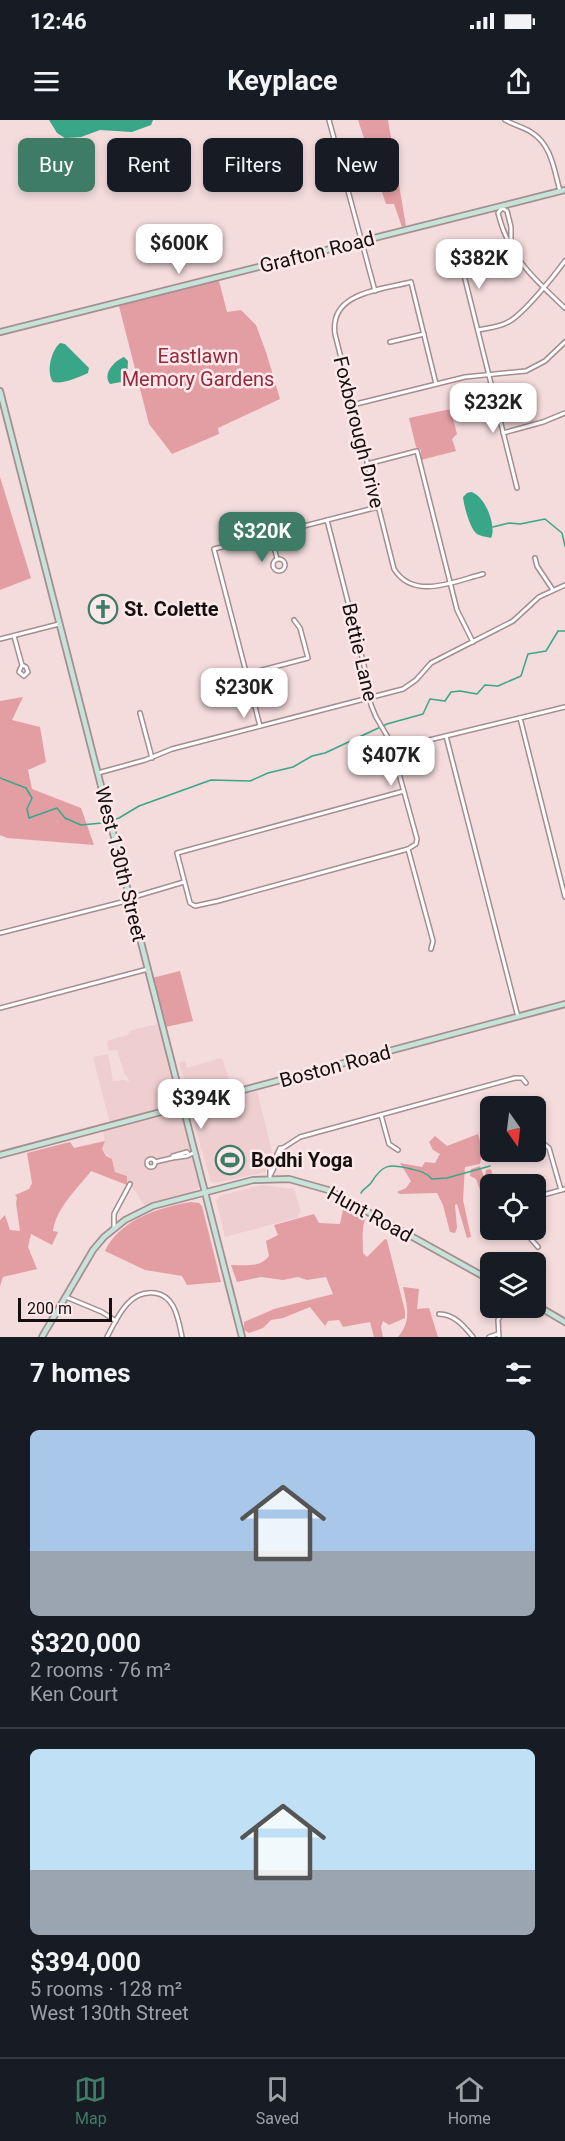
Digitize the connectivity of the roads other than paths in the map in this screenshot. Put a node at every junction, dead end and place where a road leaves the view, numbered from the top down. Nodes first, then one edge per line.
1 (329, 120) edge
2 (505, 120) edge
3 (562, 191) edge
4 (502, 207) junction
5 (363, 241) junction
6 (511, 242) junction
7 (459, 255) dead end
8 (565, 261) edge
9 (543, 287) junction
10 (375, 291) junction
11 (565, 308) edge
12 (478, 330) junction
13 (0, 332) edge
14 (423, 334) junction
15 (390, 342) dead end
16 (565, 342) edge
17 (489, 375) junction
18 (436, 384) junction
19 (0, 391) edge
20 (352, 405) junction
21 (565, 413) edge
22 (504, 432) junction
23 (367, 464) junction
24 (517, 488) dead end
25 (378, 507) junction
26 (327, 520) junction
27 (271, 534) junction
28 (535, 558) dead end
29 (277, 559) junction
30 (483, 574) dead end
31 (449, 582) junction
32 (565, 585) edge
33 (553, 590) junction
34 (294, 620) dead end
35 (59, 624) junction
36 (14, 636) junction
37 (0, 639) edge
38 (473, 642) junction
39 (22, 665) dead end
40 (247, 674) junction
41 (370, 698) junction
42 (565, 707) edge
43 (140, 713) dead end
44 (520, 718) junction
45 (260, 726) junction
46 (446, 736) junction
47 (392, 750) junction
48 (152, 758) junction
49 (98, 773) junction
50 (404, 791) junction
51 (408, 849) junction
52 (184, 882) junction
53 (565, 897) edge
54 (130, 899) junction
55 (0, 933) edge
56 (431, 949) dead end
57 (148, 969) junction
58 (565, 1004) edge
59 (0, 1008) edge
60 (518, 1017) junction
61 (526, 1083) dead end
62 (183, 1108) junction
63 (381, 1115) junction
64 (546, 1146) edge
65 (398, 1150) dead end
66 (195, 1152) junction
67 (0, 1155) edge
68 (155, 1162) dead end
69 (270, 1176) junction
70 (130, 1184) dead end
71 (563, 1189) edge
72 (205, 1192) junction
73 (546, 1194) edge
74 (114, 1228) junction
75 (532, 1240) edge
76 (538, 1247) dead end
77 (480, 1275) edge
78 (65, 1296) junction
79 (546, 1311) edge
80 (439, 1314) dead end
81 (499, 1318) edge
82 (116, 1321) junction
83 (565, 1322) edge
84 (499, 1335) edge
85 (42, 1337) edge
86 (107, 1337) edge
87 (182, 1337) edge
88 (242, 1337) edge
89 (473, 1337) edge
90 (489, 1337) edge

1 - 5 street
2 - 3 street
3 - 4 street, Grafton Road
4 - 5 street, Grafton Road
4 - 6 street
4 - 6 street
5 - 10 street
5 - 13 street, Grafton Road
6 - 9 street
7 - 12 street
8 - 9 street
9 - 11 street
9 - 12 street
10 - 14 street, Foxborough Drive
10 - 20 street, Foxborough Drive
12 - 17 street
14 - 15 street
14 - 18 street
16 - 17 street
17 - 18 street
17 - 22 street
18 - 20 street
19 - 35 street, West 130th Street
20 - 23 street, Foxborough Drive
21 - 22 street
22 - 24 street
23 - 25 street, Foxborough Drive
23 - 31 street
25 - 26 street
25 - 31 street, Foxborough Drive
26 - 27 street
26 - 41 street, Bettie Lane
27 - 29 street
27 - 40 street
28 - 33 street
29 - 29 street
30 - 31 street, Foxborough Drive
31 - 38 street
32 - 33 street
33 - 38 street
34 - 40 street
35 - 36 street
35 - 49 street, West 130th Street
36 - 37 street
36 - 39 street
38 - 41 street
40 - 45 street
41 - 45 street
41 - 47 street, Bettie Lane
42 - 44 street
43 - 48 street
44 - 46 street
44 - 53 street
45 - 48 street
46 - 47 street
46 - 60 street
47 - 50 street, Bettie Lane
48 - 49 street
49 - 54 street, West 130th Street
50 - 51 street, Bettie Lane
50 - 52 street
51 - 52 street
51 - 56 street, Bettie Lane
52 - 54 street
54 - 55 street
54 - 57 street, West 130th Street
57 - 59 street
57 - 62 street, West 130th Street
58 - 60 street, Boston Road
60 - 62 street, Boston Road
61 - 63 street
62 - 66 street, West 130th Street
62 - 67 street, Boston Road
63 - 65 street
63 - 69 street
64 - 71 street
66 - 68 street
66 - 72 street, West 130th Street
69 - 72 street, Hunt Road
69 - 77 street, Hunt Road
70 - 74 street
71 - 73 street
72 - 74 street, Hunt Road
72 - 88 street, West 130th Street
74 - 78 street, Hunt Road
75 - 76 street
78 - 82 street
78 - 85 street, Hunt Road
79 - 83 street
80 - 89 street
81 - 84 street
82 - 86 street
82 - 87 street
84 - 90 street

